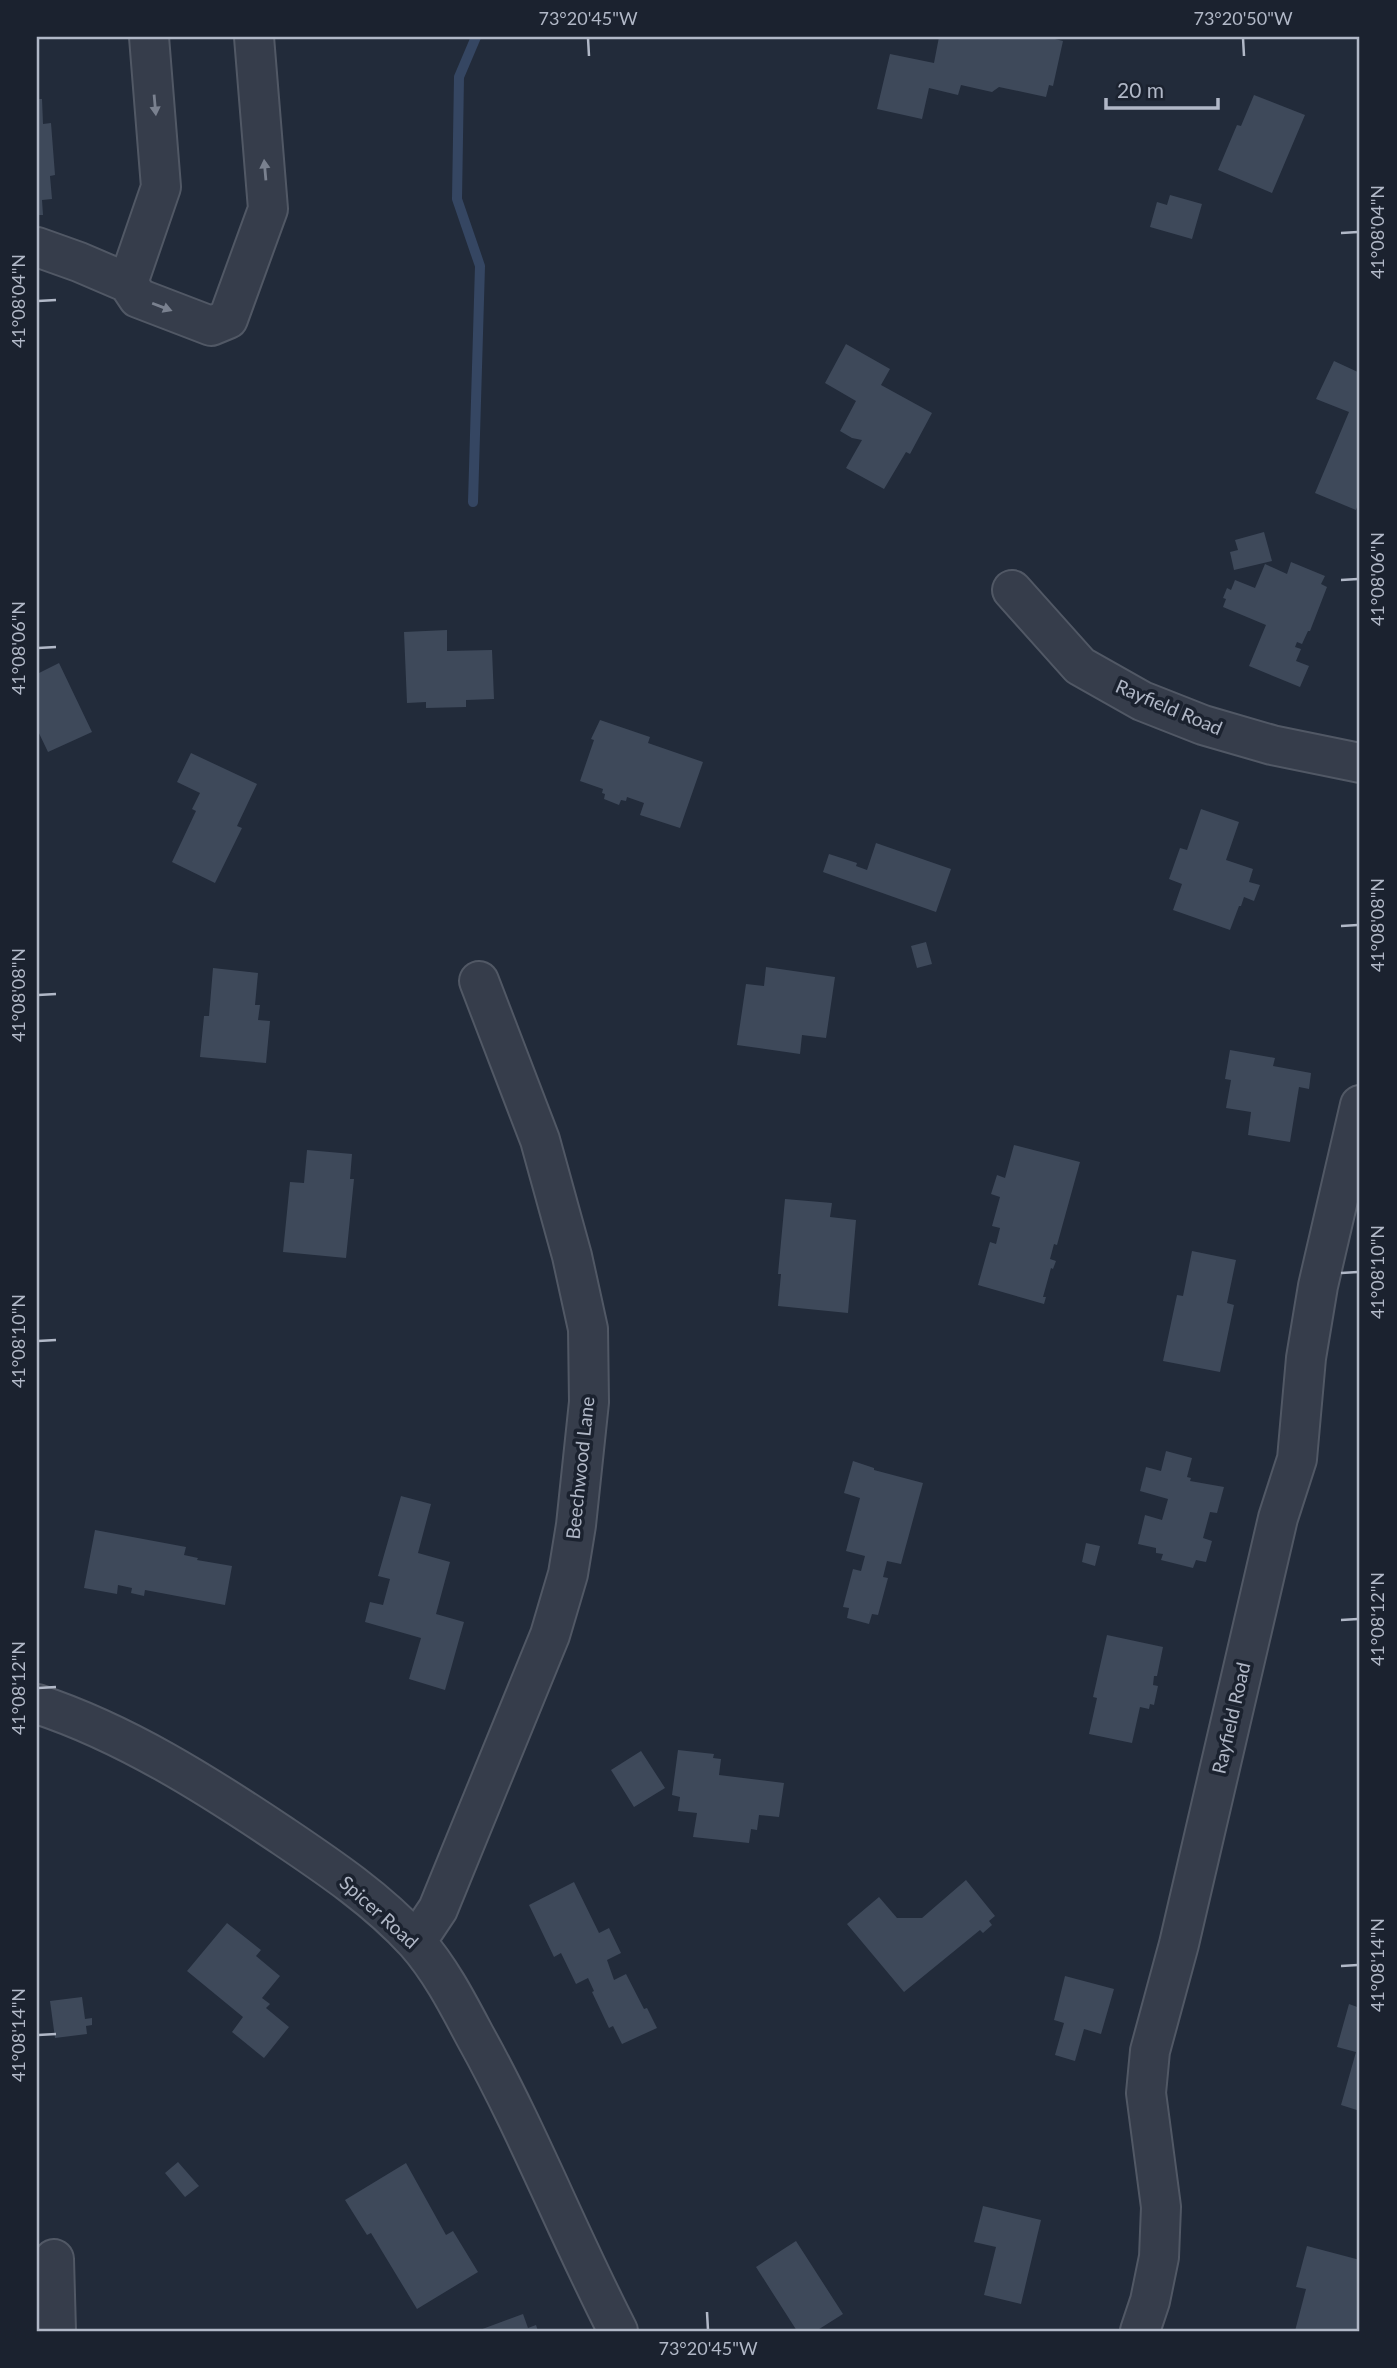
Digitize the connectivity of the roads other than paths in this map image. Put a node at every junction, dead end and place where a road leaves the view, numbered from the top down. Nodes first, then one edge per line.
1 (149, 37) edge
2 (254, 37) edge
3 (37, 247) edge
4 (128, 283) junction
5 (1012, 590) dead end
6 (1360, 763) edge
7 (479, 981) dead end
8 (1360, 1105) edge
9 (37, 1704) edge
10 (416, 1942) junction
11 (54, 2259) dead end
12 (56, 2331) edge
13 (618, 2331) edge
14 (1140, 2331) edge

1 -> 4 street
4 -> 2 street
3 - 4 street
5 - 6 street, Rayfield Road
7 - 10 street, Beechwood Lane
8 - 14 street, Rayfield Road
9 - 10 street, Spicer Road
10 - 13 street, Spicer Road
11 - 12 street

